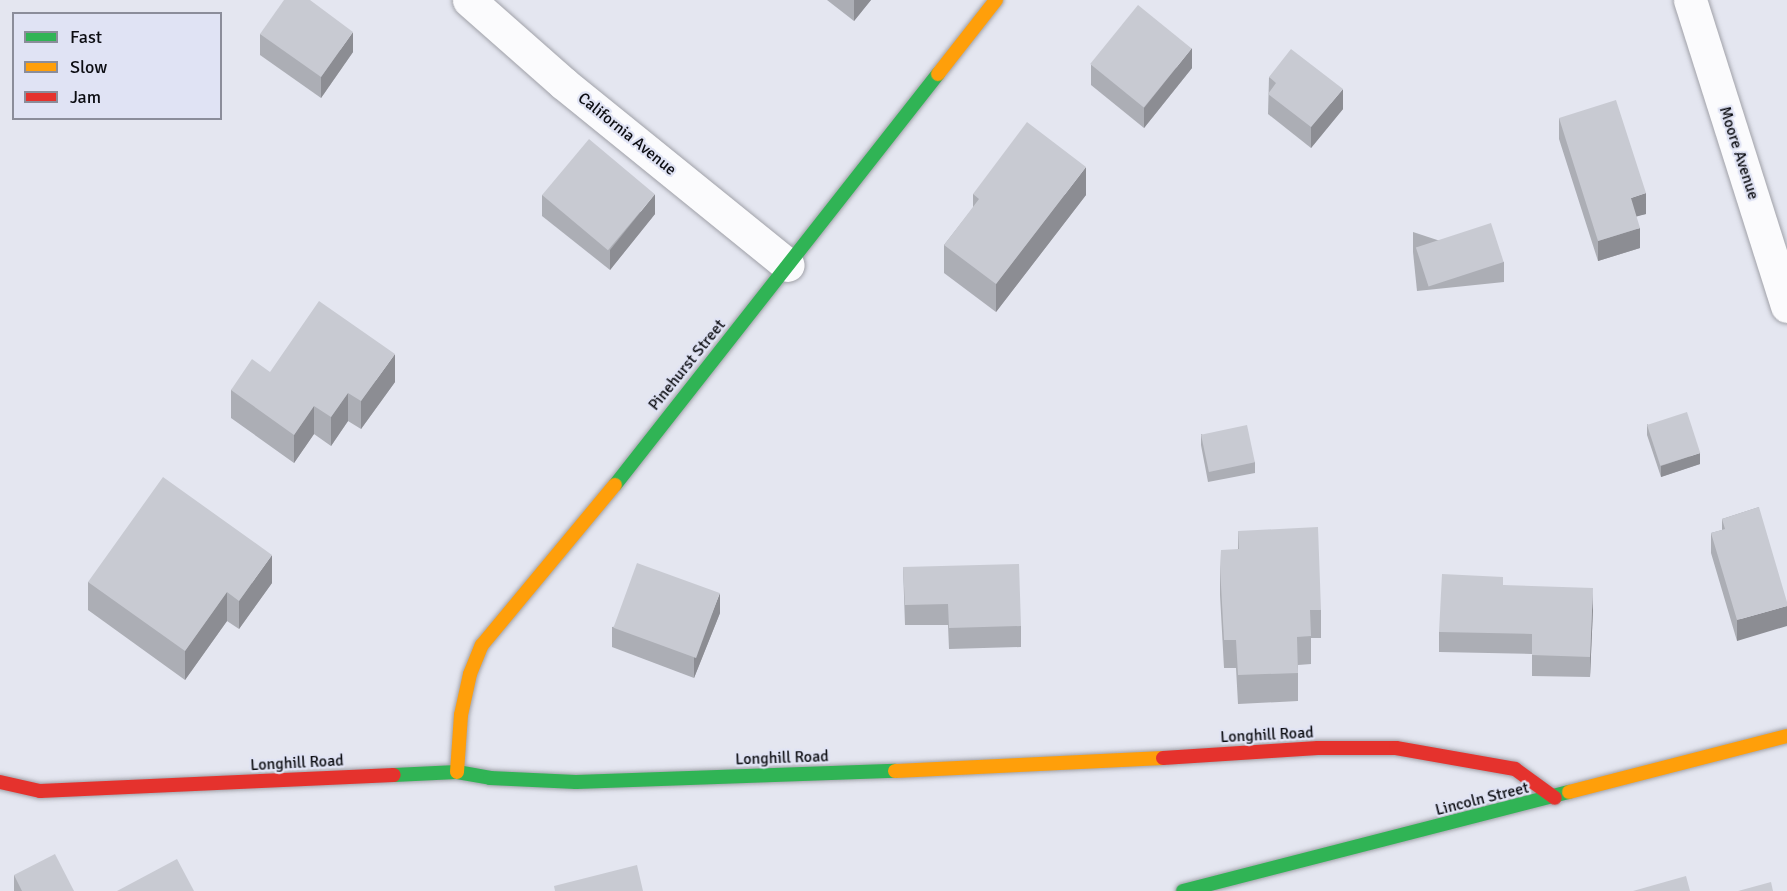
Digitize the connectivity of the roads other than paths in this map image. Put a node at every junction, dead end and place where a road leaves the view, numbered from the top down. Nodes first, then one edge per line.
1 (470, 0) edge
2 (996, 0) edge
3 (1690, 0) edge
4 (788, 265) junction
5 (1787, 306) edge
6 (1787, 736) edge
7 (456, 772) junction
8 (0, 782) edge
9 (1555, 798) junction
10 (1183, 891) edge

1 - 4 street, California Avenue
2 - 4 street, Pinehurst Street
3 - 5 street, Moore Avenue
4 - 7 street, Pinehurst Street
6 - 9 street, Lincoln Street
7 - 8 street, Longhill Road
7 - 9 street, Longhill Road
9 - 10 street, Lincoln Street

